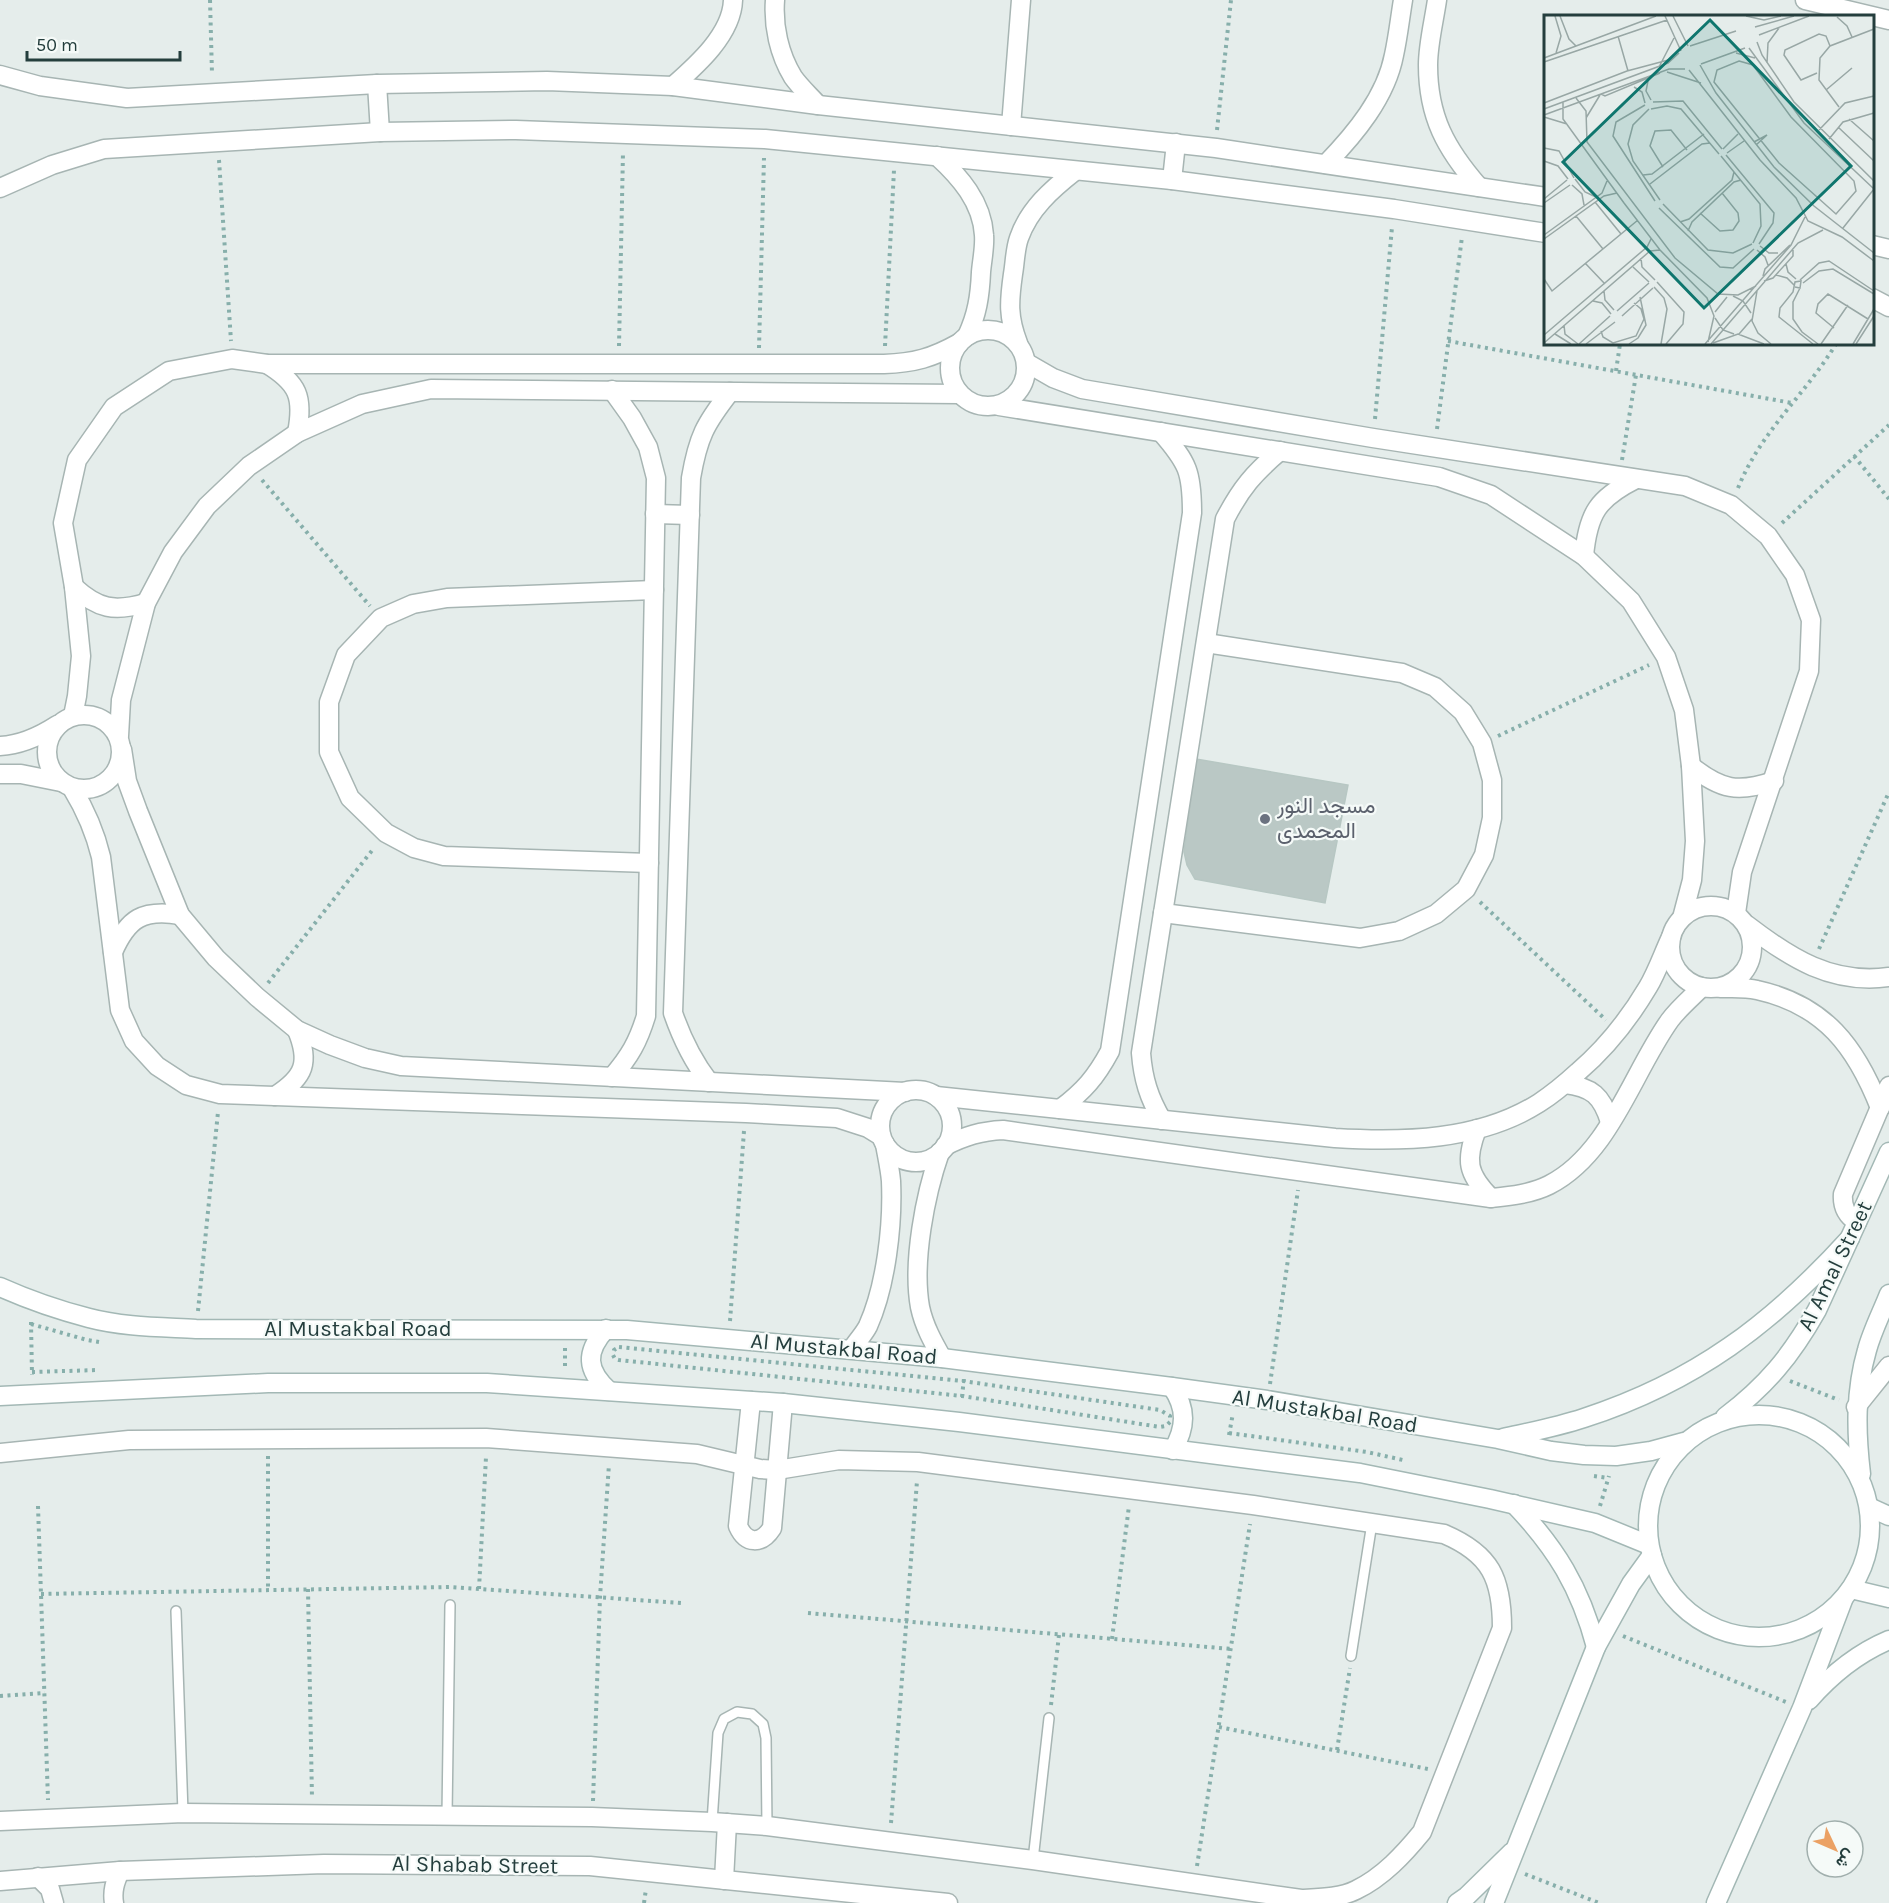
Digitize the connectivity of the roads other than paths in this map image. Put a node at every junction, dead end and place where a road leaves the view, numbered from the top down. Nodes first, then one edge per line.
1 (733, 0) edge
2 (775, 0) edge
3 (1021, 0) edge
4 (1403, 0) edge
5 (1437, 0) edge
6 (1805, 0) edge
7 (1871, 0) edge
8 (1867, 15) edge
9 (1884, 19) edge
10 (0, 75) edge
11 (377, 84) junction
12 (673, 86) junction
13 (818, 105) junction
14 (1011, 126) junction
15 (380, 132) junction
16 (1176, 143) junction
17 (937, 156) junction
18 (1326, 164) junction
19 (1075, 171) junction
20 (1172, 180) junction
21 (1479, 187) junction
22 (0, 188) edge
23 (1544, 197) edge
24 (1544, 233) edge
25 (1874, 245) edge
26 (1889, 249) edge
27 (1874, 299) edge
28 (1889, 307) edge
29 (963, 340) junction
30 (1018, 343) junction
31 (267, 363) junction
32 (1027, 363) junction
33 (612, 390) junction
34 (730, 392) junction
35 (959, 394) junction
36 (999, 406) junction
37 (1161, 432) junction
38 (297, 433) junction
39 (1281, 451) junction
40 (1628, 478) junction
41 (655, 514) junction
42 (690, 515) junction
43 (1584, 556) junction
44 (74, 587) junction
45 (654, 590) junction
46 (146, 603) junction
47 (1206, 643) junction
48 (67, 719) junction
49 (651, 721) junction
50 (683, 722) junction
51 (120, 743) junction
52 (0, 746) edge
53 (1156, 751) junction
54 (1188, 754) junction
55 (1691, 766) junction
56 (0, 774) edge
57 (1774, 781) junction
58 (66, 785) junction
59 (649, 863) junction
60 (1163, 913) junction
61 (180, 915) junction
62 (1682, 918) junction
63 (1742, 919) junction
64 (1671, 937) junction
65 (112, 952) junction
66 (1889, 977) edge
67 (1710, 988) junction
68 (297, 1030) junction
69 (612, 1077) junction
70 (709, 1082) junction
71 (1565, 1084) junction
72 (1889, 1086) edge
73 (905, 1092) junction
74 (275, 1096) junction
75 (936, 1096) junction
76 (1880, 1108) junction
77 (1060, 1109) junction
78 (1162, 1120) junction
79 (1610, 1122) junction
80 (1477, 1129) junction
81 (883, 1140) junction
82 (943, 1149) junction
83 (1889, 1152) edge
84 (1491, 1198) junction
85 (1854, 1230) junction
86 (0, 1287) edge
87 (1889, 1294) edge
88 (606, 1329) junction
89 (852, 1349) junction
90 (942, 1358) junction
91 (1889, 1366) edge
92 (1172, 1387) junction
93 (609, 1391) junction
94 (0, 1396) edge
95 (751, 1401) junction
96 (783, 1403) junction
97 (1856, 1407) junction
98 (1719, 1422) junction
99 (1498, 1439) junction
100 (1684, 1442) junction
101 (1173, 1450) junction
102 (0, 1453) edge
103 (744, 1465) junction
104 (777, 1470) junction
105 (1861, 1479) junction
106 (1514, 1504) junction
107 (1869, 1507) junction
108 (1889, 1516) edge
109 (1372, 1523) junction
110 (1651, 1550) junction
111 (1847, 1594) junction
112 (1889, 1598) edge
113 (450, 1605) dead end
114 (176, 1611) dead end
115 (1889, 1640) edge
116 (1596, 1647) junction
117 (1351, 1656) road end
118 (1802, 1708) junction
119 (1049, 1718) road end
120 (183, 1813) junction
121 (447, 1815) junction
122 (0, 1821) edge
123 (719, 1823) junction
124 (767, 1826) junction
125 (1518, 1846) junction
126 (1032, 1860) junction
127 (120, 1871) junction
128 (38, 1877) junction
129 (724, 1880) junction
130 (0, 1881) edge
131 (1724, 1894) edge
132 (54, 1903) edge
133 (114, 1903) edge
134 (948, 1903) edge
135 (1457, 1903) edge
136 (1494, 1903) edge
137 (1716, 1903) edge

1 - 12 street
2 - 13 street
3 - 14 street
4 - 18 street
5 - 21 street
6 - 8 street
7 - 9 street
10 - 11 street
11 - 12 street
11 - 15 street
12 - 13 street
13 - 14 street
14 - 16 street
15 - 17 street
15 - 22 street
16 - 18 street
16 - 20 street
17 - 19 street
17 - 29 street
18 - 21 street
19 - 20 street
19 - 30 street
20 - 24 street
21 - 23 street
25 - 26 street
27 - 28 street
29 - 30 street
29 - 31 street
29 - 35 street
30 - 32 street
31 - 38 street
31 - 44 street
32 - 36 street
32 - 40 street
33 - 34 street
33 - 38 street
33 - 41 street
34 - 35 street
34 - 42 street
35 - 36 street
36 - 37 street
37 - 39 street
37 - 53 street
38 - 46 street
39 - 43 street
39 - 47 street
40 - 43 street
40 - 57 street
41 - 42 street
41 - 45 street
42 - 50 street
43 - 55 street
44 - 46 street
44 - 48 street
45 - 49 street
45 - 59 street
46 - 51 street
47 - 54 street
47 - 60 street
48 - 51 street
48 - 52 street
48 - 58 street
49 - 50 street
49 - 59 street
50 - 70 street
51 - 58 street
51 - 61 street
53 - 54 street
53 - 77 street
54 - 60 street
55 - 57 street
55 - 62 street
56 - 58 street
57 - 63 street
58 - 65 street
59 - 69 street
60 - 78 street
61 - 65 street
61 - 68 street
62 - 63 street
62 - 64 street
63 - 66 street
63 - 67 street
64 - 67 street
64 - 71 street
65 - 74 street
67 - 76 street
67 - 79 street
68 - 69 street
68 - 74 street
69 - 70 street
70 - 73 street
71 - 79 street
71 - 80 street
72 - 76 street
73 - 75 street
73 - 81 street
74 - 81 street
75 - 77 street
75 - 82 street
76 - 85 street
77 - 78 street
78 - 80 street
79 - 84 street
80 - 84 street
81 - 82 street
81 - 89 street
82 - 84 street
82 - 90 street
83 - 85 street, Al Amal Street
85 - 98 street, Al Amal Street
85 - 99 street
86 - 88 street, Al Mustakbal Road
87 - 97 street
88 - 89 street, Al Mustakbal Road
88 - 93 street
89 - 90 street, Al Mustakbal Road
90 - 92 street, Al Mustakbal Road
91 - 97 street
92 - 99 street, Al Mustakbal Road
92 - 101 street
93 - 94 street
93 - 95 street
95 - 96 street
95 - 103 street
96 - 101 street
96 - 104 street
97 - 105 street
98 - 100 street
98 - 105 street
99 - 100 street, Al Mustakbal Road
100 - 110 street
101 - 106 street
102 - 103 street
103 - 104 street
103 - 104 street
104 - 109 street
105 - 107 street
106 - 110 street
106 - 116 street
107 - 108 street
107 - 111 street
109 - 117 lane
109 - 126 street
110 - 111 street
110 - 116 street
111 - 112 street
111 - 118 street
113 - 121 lane
114 - 120 lane
115 - 118 street
116 - 125 street
118 - 131 street
119 - 126 lane
120 - 121 street
120 - 122 street
121 - 123 street
123 - 124 street
123 - 124 lane
123 - 129 street
124 - 126 street
125 - 135 street
125 - 136 street
127 - 128 street, Al Shabab Street
127 - 129 street, Al Shabab Street
127 - 133 street
128 - 130 street, Al Shabab Street
128 - 132 street
129 - 134 street, Al Shabab Street
131 - 137 street

